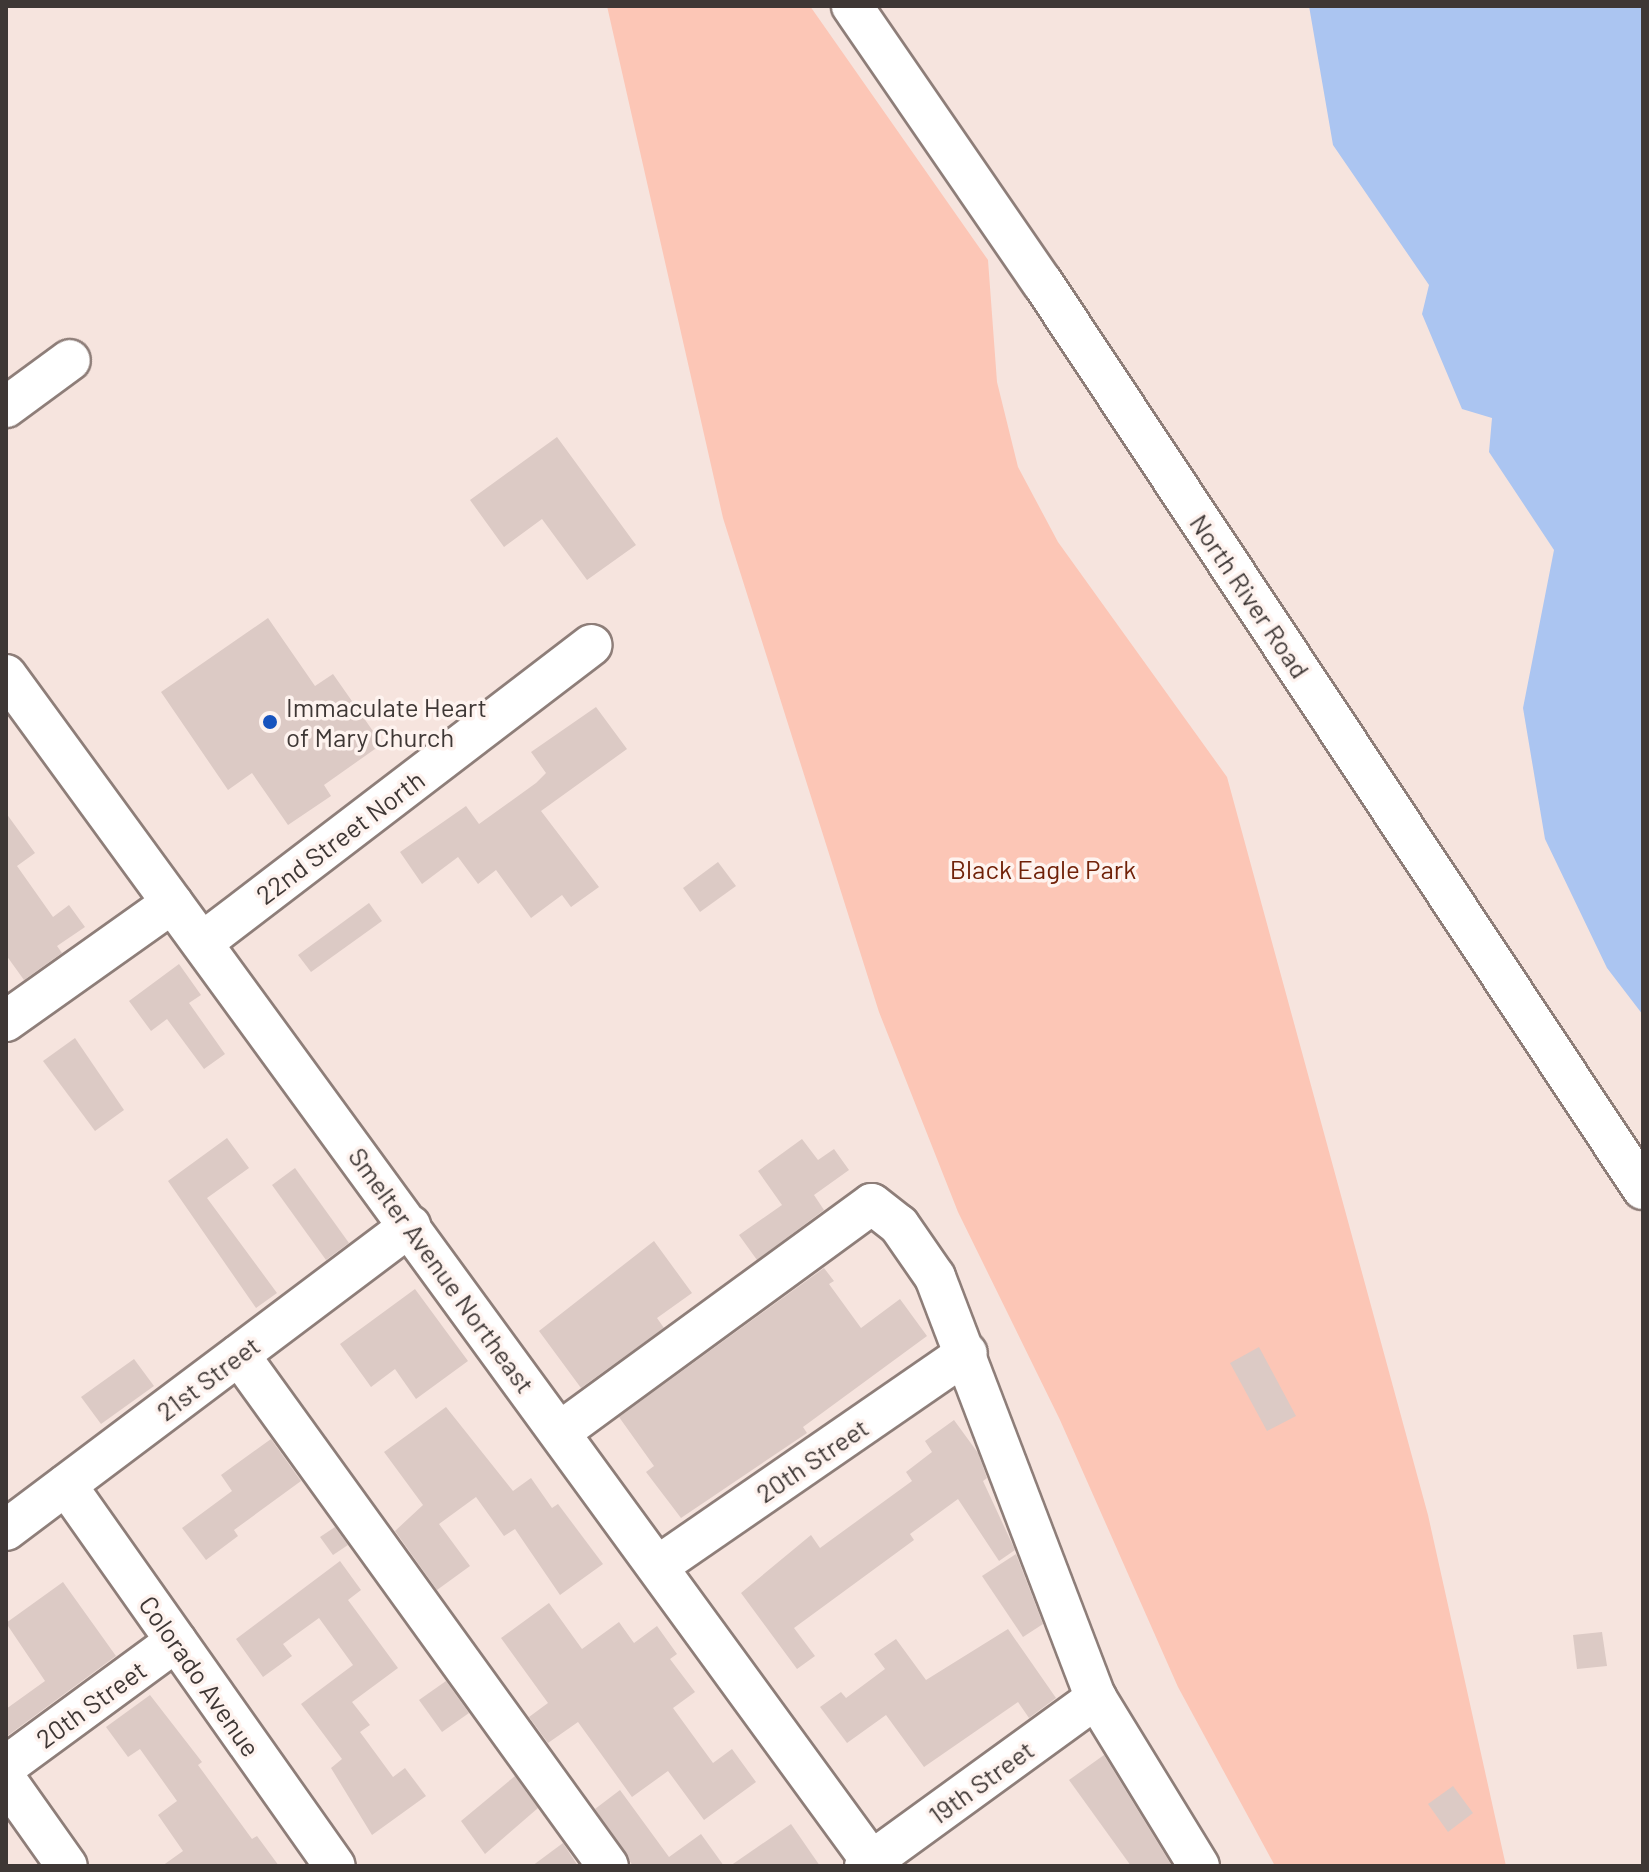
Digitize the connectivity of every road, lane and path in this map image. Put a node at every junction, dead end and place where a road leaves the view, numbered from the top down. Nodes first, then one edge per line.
1 (852, 6) edge
2 (70, 360) dead end
3 (6, 407) edge
4 (592, 645) dead end
5 (6, 675) edge
6 (172, 903) junction
7 (203, 942) junction
8 (6, 1021) edge
9 (1643, 1189) edge
10 (410, 1226) junction
11 (967, 1353) junction
12 (239, 1355) junction
13 (560, 1432) junction
14 (66, 1485) junction
15 (6, 1530) edge
16 (658, 1566) junction
17 (176, 1641) junction
18 (1096, 1698) junction
19 (6, 1766) edge
20 (6, 1780) edge
21 (871, 1864) edge
22 (67, 1866) edge
23 (335, 1866) edge
24 (608, 1866) edge
25 (1199, 1866) edge

1 - 9 street, North River Road
2 - 3 street
4 - 7 street, 22nd Street North
5 - 6 street, Smelter Avenue Northeast
6 - 7 street, Smelter Avenue Northeast
6 - 8 street
7 - 10 street, Smelter Avenue Northeast
10 - 12 street, 21st Street
10 - 13 street, Smelter Avenue Northeast
11 - 13 street
11 - 16 street, 20th Street
11 - 18 street
12 - 14 street, 21st Street
12 - 24 street
13 - 16 street, Smelter Avenue Northeast
14 - 15 street, 21st Street
14 - 17 street, Colorado Avenue
16 - 21 street, Smelter Avenue Northeast
17 - 19 street, 20th Street
17 - 23 street, Colorado Avenue
18 - 21 street, 19th Street
18 - 25 street
20 - 22 street

